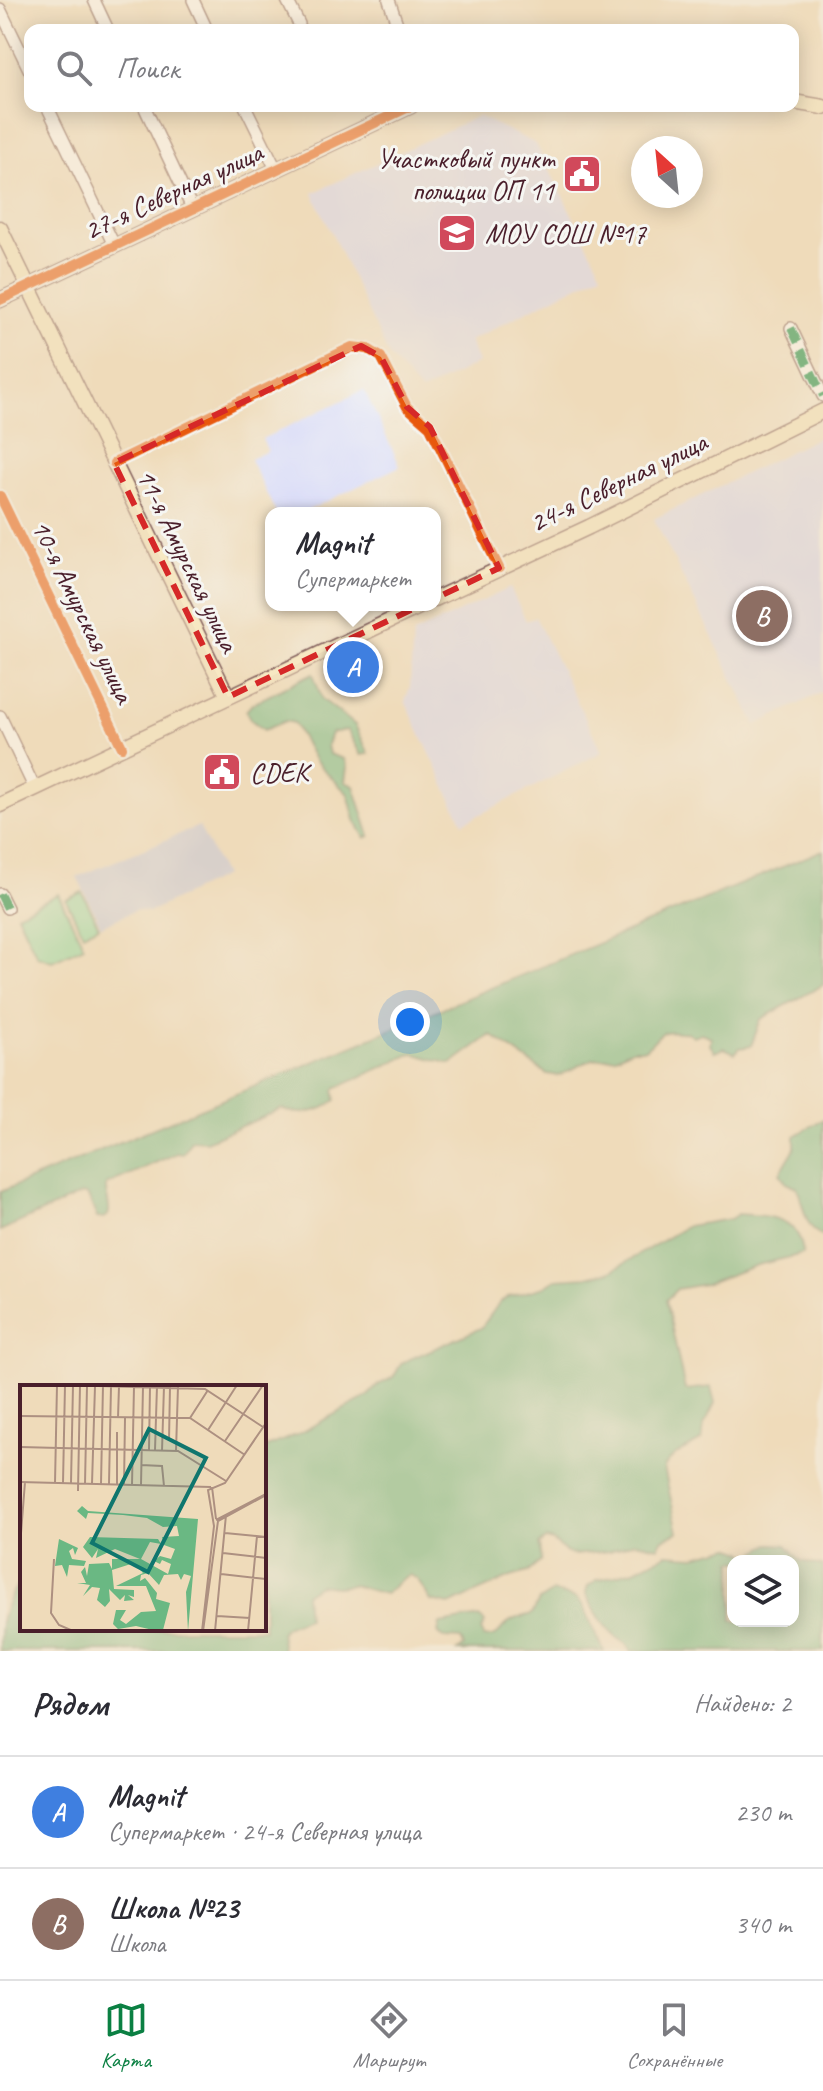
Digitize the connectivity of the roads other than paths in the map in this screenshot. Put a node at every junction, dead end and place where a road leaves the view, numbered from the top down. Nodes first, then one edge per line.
1 (94, 0) edge
2 (193, 0) edge
3 (287, 0) edge
4 (389, 0) edge
5 (0, 9) edge
6 (105, 24) edge
7 (204, 24) edge
8 (299, 24) dead end
9 (397, 24) edge
10 (24, 59) edge
11 (799, 103) edge
12 (823, 107) edge
13 (50, 112) edge
14 (147, 112) edge
15 (248, 112) edge
16 (398, 112) edge
17 (276, 169) junction
18 (192, 208) junction
19 (0, 228) edge
20 (114, 245) junction
21 (28, 286) junction
22 (0, 300) edge
23 (791, 328) dead end
24 (823, 396) edge
25 (823, 411) edge
26 (114, 463) junction
27 (0, 496) edge
28 (499, 568) junction
29 (441, 596) edge
30 (410, 611) edge
31 (228, 697) junction
32 (0, 716) edge
33 (122, 747) junction
34 (35, 789) junction
35 (0, 805) edge
36 (0, 894) edge
37 (7, 908) dead end

1 - 6 street
2 - 7 street
3 - 8 street
4 - 9 street
5 - 10 street
11 - 12 street
13 - 20 street
14 - 18 street
15 - 17 street
16 - 17 street, 27-я Северная улица
17 - 18 street, 27-я Северная улица
18 - 20 street, 27-я Северная улица
19 - 21 street, 11-я Амурская улица
20 - 21 street, 27-я Северная улица
21 - 22 street, 27-я Северная улица
21 - 26 street, 11-я Амурская улица
23 - 24 street
25 - 28 street, 24-я Северная улица
26 - 28 street
26 - 31 street, 11-я Амурская улица
27 - 33 street, 10-я Амурская улица
28 - 29 street, 24-я Северная улица
30 - 31 street
31 - 33 street
32 - 34 street
33 - 34 street
34 - 35 street
36 - 37 street

